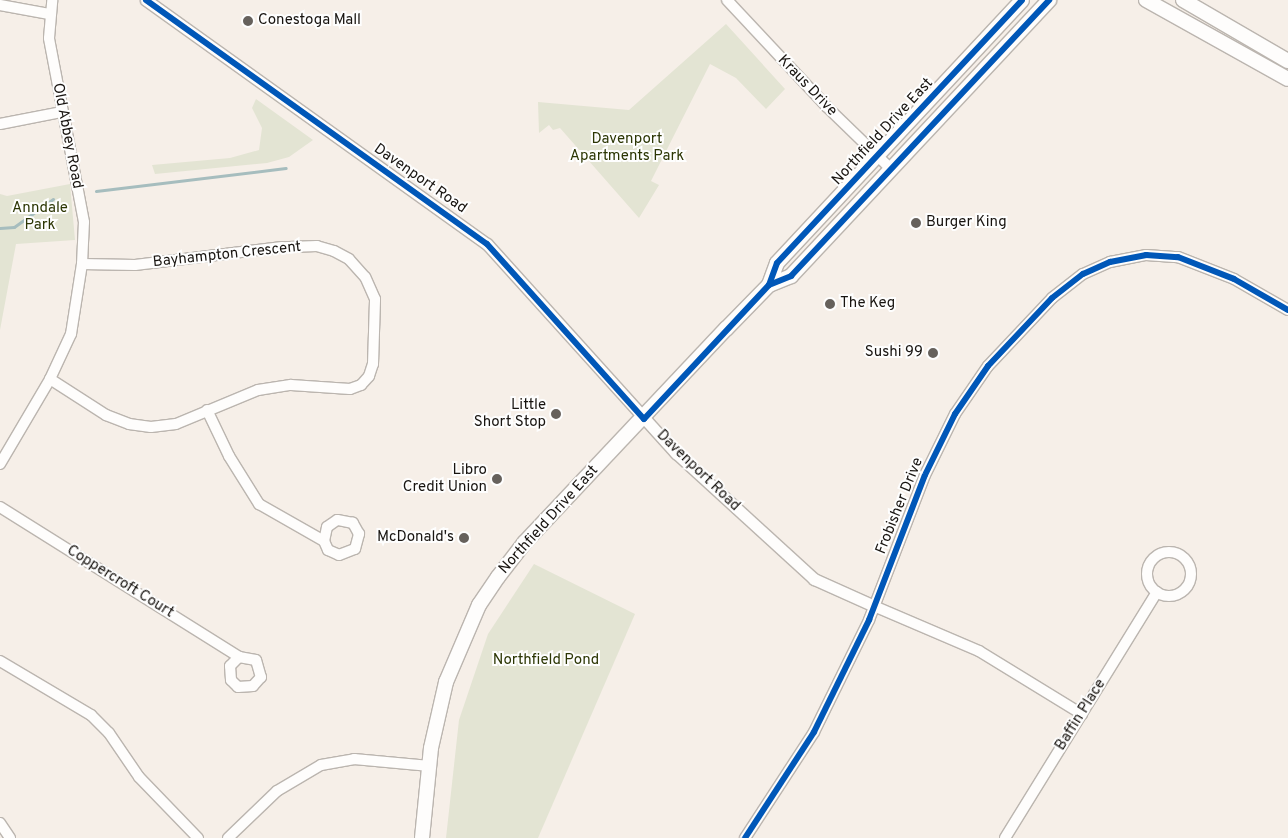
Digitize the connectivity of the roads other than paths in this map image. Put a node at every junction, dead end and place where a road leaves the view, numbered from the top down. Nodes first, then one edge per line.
1 (52, 0) edge
2 (146, 0) edge
3 (726, 0) edge
4 (1022, 0) edge
5 (1048, 0) edge
6 (1146, 0) edge
7 (1183, 0) edge
8 (0, 5) edge
9 (49, 14) junction
10 (1288, 61) edge
11 (1288, 79) edge
12 (61, 112) junction
13 (0, 124) edge
14 (878, 157) junction
15 (891, 169) junction
16 (82, 264) junction
17 (769, 285) junction
18 (1288, 310) edge
19 (50, 379) junction
20 (207, 410) junction
21 (644, 418) junction
22 (0, 464) edge
23 (0, 508) edge
24 (324, 541) dead end
25 (1157, 592) junction
26 (874, 606) junction
27 (239, 657) dead end
28 (0, 661) edge
29 (1082, 714) junction
30 (430, 766) junction
31 (0, 822) edge
32 (10, 838) edge
33 (198, 838) edge
34 (228, 838) edge
35 (422, 838) edge
36 (745, 838) edge
37 (1006, 838) edge

1 - 9 street, Old Abbey Road
2 - 21 street, Davenport Road
3 - 14 street, Kraus Drive
4 - 14 main road, Northfield Drive East
5 - 15 main road, Northfield Drive East
6 - 11 main road
7 - 10 main road
8 - 9 street
9 - 12 street, Old Abbey Road
12 - 13 street
12 - 16 street, Old Abbey Road
14 - 15 street, Kraus Drive
14 - 17 main road, Northfield Drive East
15 - 17 main road, Northfield Drive East
16 - 19 street, Old Abbey Road
16 - 20 street, Bayhampton Crescent
17 - 21 main road, Northfield Drive East
18 - 26 street, Frobisher Drive
19 - 20 street, Bayhampton Crescent
19 - 22 street, Old Abbey Road
20 - 24 street
21 - 26 street, Davenport Road
21 - 30 main road, Northfield Drive East
23 - 27 street, Coppercroft Court
25 - 25 street
25 - 29 street, Baffin Place
26 - 29 street, Davenport Road
26 - 36 street, Frobisher Drive
28 - 33 street
29 - 37 street, Baffin Place
30 - 34 street
30 - 35 main road, Northfield Drive East
31 - 32 street

